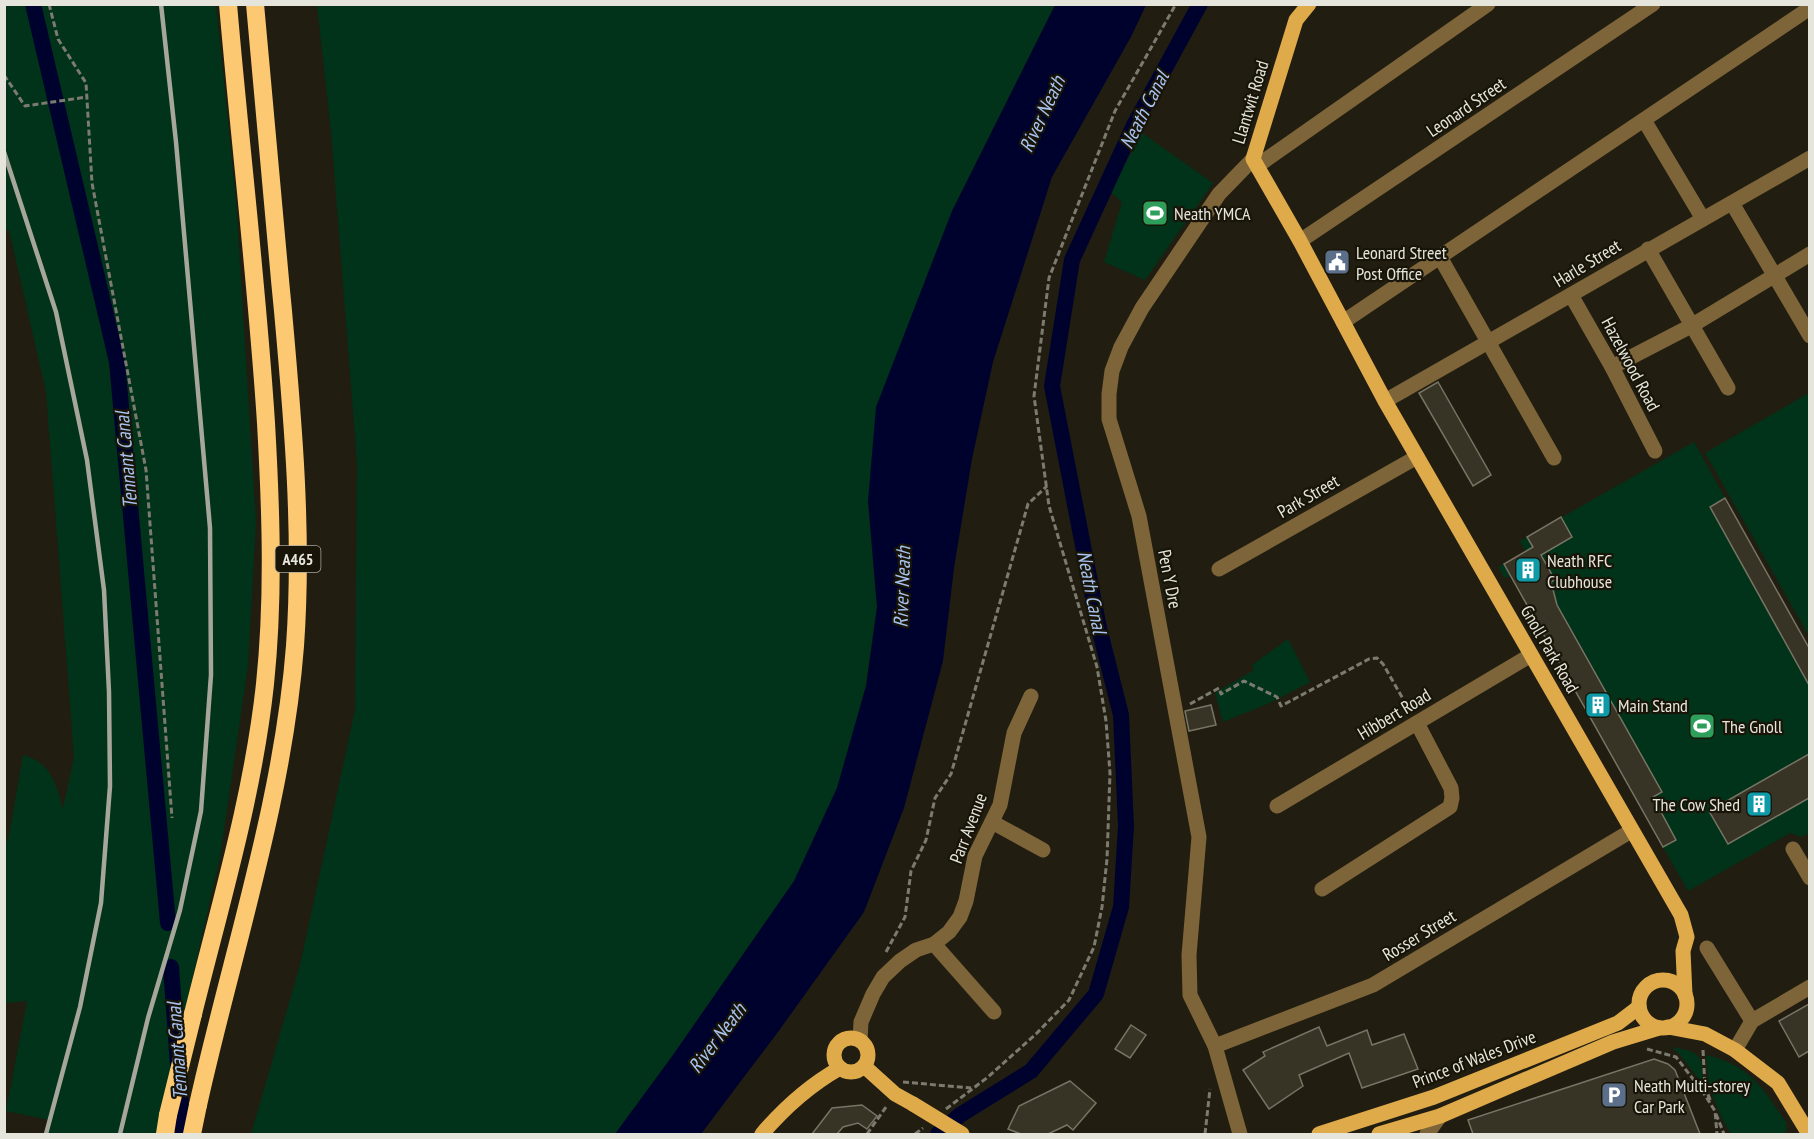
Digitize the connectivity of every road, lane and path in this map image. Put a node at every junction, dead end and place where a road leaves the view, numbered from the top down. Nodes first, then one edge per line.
1 (49, 4) edge
2 (228, 4) edge
3 (255, 4) edge
4 (1176, 4) edge
5 (1309, 4) edge
6 (1488, 4) edge
7 (1653, 4) edge
8 (1809, 8) edge
9 (4, 75) edge
10 (87, 97) junction
11 (1644, 120) junction
12 (1809, 159) edge
13 (1255, 162) junction
14 (1732, 203) junction
15 (1703, 219) junction
16 (1300, 241) junction
17 (1648, 249) junction
18 (1809, 254) edge
19 (1440, 257) junction
20 (1774, 275) junction
21 (1571, 295) junction
22 (1343, 322) junction
23 (1691, 326) junction
24 (1809, 336) edge
25 (1487, 343) junction
26 (1612, 367) junction
27 (1728, 388) dead end
28 (1385, 401) junction
29 (1655, 451) dead end
30 (1417, 457) junction
31 (1554, 458) dead end
32 (1047, 486) junction
33 (1219, 569) dead end
34 (1531, 655) junction
35 (1032, 696) dead end
36 (1175, 713) junction
37 (1417, 723) junction
38 (1277, 806) dead end
39 (172, 818) dead end
40 (992, 822) junction
41 (1631, 831) junction
42 (1793, 849) dead end
43 (1043, 850) dead end
44 (1809, 878) edge
45 (1322, 889) dead end
46 (934, 944) junction
47 (1707, 948) dead end
48 (1683, 951) junction
49 (884, 956) dead end
50 (1660, 979) junction
51 (1809, 987) edge
52 (1686, 1000) junction
53 (1639, 1007) junction
54 (994, 1012) dead end
55 (1752, 1021) junction
56 (1664, 1027) junction
57 (1705, 1034) junction
58 (860, 1040) junction
59 (1215, 1046) junction
60 (1644, 1048) dead end
61 (1735, 1050) junction
62 (864, 1066) junction
63 (840, 1068) junction
64 (1211, 1079) dead end
65 (973, 1088) junction
66 (897, 1092) junction
67 (945, 1110) dead end
68 (1715, 1111) junction
69 (930, 1122) dead end
70 (1422, 1131) edge
71 (165, 1134) edge
72 (192, 1134) edge
73 (762, 1134) edge
74 (867, 1134) edge
75 (915, 1134) edge
76 (962, 1134) edge
77 (1205, 1134) edge
78 (1240, 1134) edge
79 (1319, 1134) edge
80 (1379, 1134) edge
81 (1717, 1134) edge
82 (1724, 1134) edge
83 (1809, 1134) edge

1 - 10 path
2 - 71 highway, A465, bridge
3 - 72 highway, A465, bridge
4 - 32 path
5 - 13 main road, Llantwit Road
6 - 13 street, Pen Y Dre
7 - 16 street, Leonard Street
8 - 11 street
9 - 10 path
10 - 39 path
11 - 15 street
11 - 19 street
12 - 14 street, Harle Street
13 - 16 main road, Llantwit Road
13 - 36 street, Pen Y Dre
14 - 15 street, Harle Street
14 - 20 street
15 - 17 street, Harle Street
16 - 22 main road, Gnoll Park Road
17 - 21 street, Harle Street
17 - 23 street
18 - 20 street
19 - 22 street
19 - 25 street
20 - 23 street
20 - 24 street
21 - 25 street, Harle Street
21 - 26 street, Hazelwood Road
22 - 28 main road, Gnoll Park Road
23 - 26 street
23 - 27 street
25 - 28 street, Harle Street
25 - 31 street
26 - 29 street, Hazelwood Road
28 - 30 main road, Gnoll Park Road
30 - 33 street, Park Street
30 - 34 main road, Gnoll Park Road
32 - 49 path
32 - 65 path
34 - 37 street, Hibbert Road
34 - 41 main road, Gnoll Park Road
35 - 40 street, Parr Avenue
36 - 37 path
36 - 59 street, Pen Y Dre
37 - 38 street, Hibbert Road
37 - 45 street
40 - 43 street
40 - 46 street, Parr Avenue
41 - 48 main road, Gnoll Park Road
41 - 59 street, Rosser Street
42 - 44 street
46 - 54 street
46 - 58 street, Parr Avenue
47 - 55 street
48 - 50 main road
48 - 52 main road, Gnoll Park Road
50 - 52 main road
50 - 53 main road
51 - 55 street
52 - 56 main road
52 - 57 main road, Gnoll Park Road
53 - 56 main road
53 - 79 main road, Prince of Wales Drive
55 - 61 street
56 - 57 main road
56 - 70 main road, Prince of Wales Drive
57 - 61 main road
57 - 68 path
58 - 62 main road
58 - 63 main road
59 - 78 street, Pen Y Dre
60 - 68 path
61 - 83 main road
62 - 63 main road
62 - 66 main road
63 - 73 main road
64 - 77 path
65 - 66 path
65 - 67 path
66 - 74 path
66 - 76 main road, bridge
68 - 81 path
68 - 82 path
69 - 75 path
70 - 80 main road, Prince of Wales Drive

